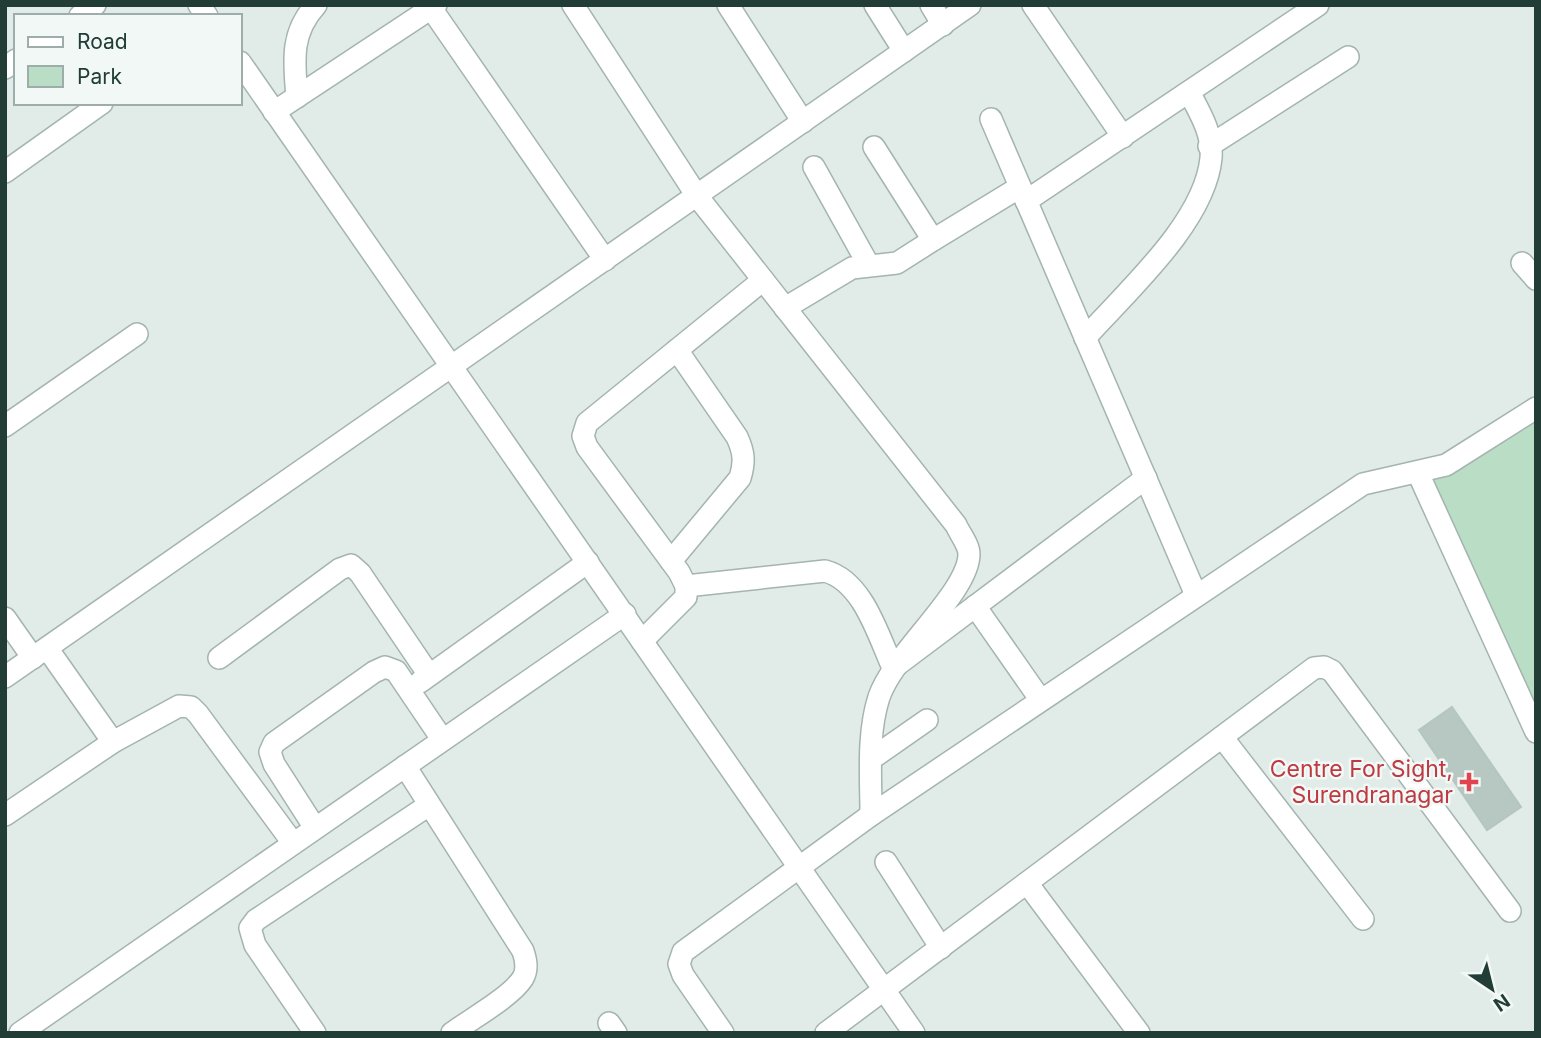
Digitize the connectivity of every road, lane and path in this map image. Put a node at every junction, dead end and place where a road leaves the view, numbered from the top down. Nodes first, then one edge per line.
1 (316, 5) edge
2 (573, 5) edge
3 (728, 5) edge
4 (875, 5) edge
5 (932, 5) edge
6 (970, 5) edge
7 (1033, 5) edge
8 (1318, 5) edge
9 (433, 7) edge
10 (943, 25) junction
11 (904, 51) junction
12 (1348, 57) dead end
13 (242, 65) edge
14 (1189, 92) junction
15 (297, 97) junction
16 (99, 105) edge
17 (274, 112) junction
18 (991, 119) dead end
19 (803, 122) junction
20 (1123, 137) junction
21 (1209, 146) junction
22 (874, 147) dead end
23 (814, 167) dead end
24 (5, 172) edge
25 (1023, 194) junction
26 (697, 196) junction
27 (933, 240) junction
28 (605, 260) junction
29 (868, 264) junction
30 (763, 280) junction
31 (785, 308) junction
32 (137, 334) dead end
33 (1085, 338) junction
34 (677, 350) junction
35 (452, 367) junction
36 (1536, 408) edge
37 (5, 426) edge
38 (1418, 473) junction
39 (1146, 478) junction
40 (671, 561) junction
41 (588, 562) junction
42 (686, 586) junction
43 (1196, 595) junction
44 (975, 606) junction
45 (625, 614) junction
46 (5, 618) edge
47 (642, 641) junction
48 (40, 653) junction
49 (219, 658) dead end
50 (893, 668) junction
51 (429, 675) junction
52 (5, 677) edge
53 (409, 689) junction
54 (1040, 699) junction
55 (927, 720) dead end
56 (1536, 732) edge
57 (1222, 737) junction
58 (442, 739) junction
59 (113, 742) junction
60 (871, 759) junction
61 (405, 766) junction
62 (429, 805) junction
63 (5, 815) edge
64 (871, 815) junction
65 (315, 828) junction
66 (293, 843) junction
67 (887, 862) dead end
68 (798, 865) junction
69 (1027, 883) junction
70 (1510, 911) dead end
71 (1363, 919) dead end
72 (941, 948) junction
73 (885, 990) junction
74 (20, 1033) edge
75 (315, 1033) edge
76 (452, 1033) edge
77 (723, 1033) edge
78 (826, 1033) edge
79 (914, 1033) edge
80 (1139, 1033) edge

1 - 15 street
2 - 26 street
3 - 19 street
4 - 11 street
5 - 10 street
6 - 10 street
7 - 20 street
8 - 14 street
9 - 15 street
9 - 28 street
10 - 11 street
11 - 19 street
12 - 21 street
13 - 17 street
14 - 20 street
14 - 21 street
15 - 17 street
16 - 24 street
17 - 35 street
18 - 25 street
19 - 26 street
20 - 25 street
21 - 33 street
22 - 27 street
23 - 29 street
25 - 27 street
25 - 33 street
26 - 28 street
26 - 30 street
27 - 29 street
28 - 35 street
29 - 31 street
30 - 31 street
30 - 34 street
31 - 50 street
32 - 37 street
33 - 39 street
34 - 40 street
34 - 40 street
35 - 41 street
35 - 48 street
36 - 38 street
38 - 43 street
38 - 56 street
39 - 43 street
39 - 44 street
40 - 42 street
41 - 45 street
41 - 51 street
42 - 47 street
42 - 50 street
43 - 54 street
44 - 50 street
44 - 54 street
45 - 47 street
45 - 58 street
46 - 48 street
47 - 68 street
48 - 52 street
48 - 59 street
49 - 51 street
50 - 60 street
51 - 53 street
53 - 58 street
53 - 65 street
54 - 64 street
55 - 60 street
57 - 69 street
57 - 70 street
57 - 71 street
58 - 61 street
59 - 63 street
59 - 66 street
60 - 64 street
61 - 62 street
61 - 65 street
62 - 75 street
62 - 76 street
64 - 68 street
65 - 66 street
66 - 74 street
67 - 72 street
68 - 73 street
68 - 77 street
69 - 72 street
69 - 80 street
72 - 73 street
73 - 78 street
73 - 79 street

